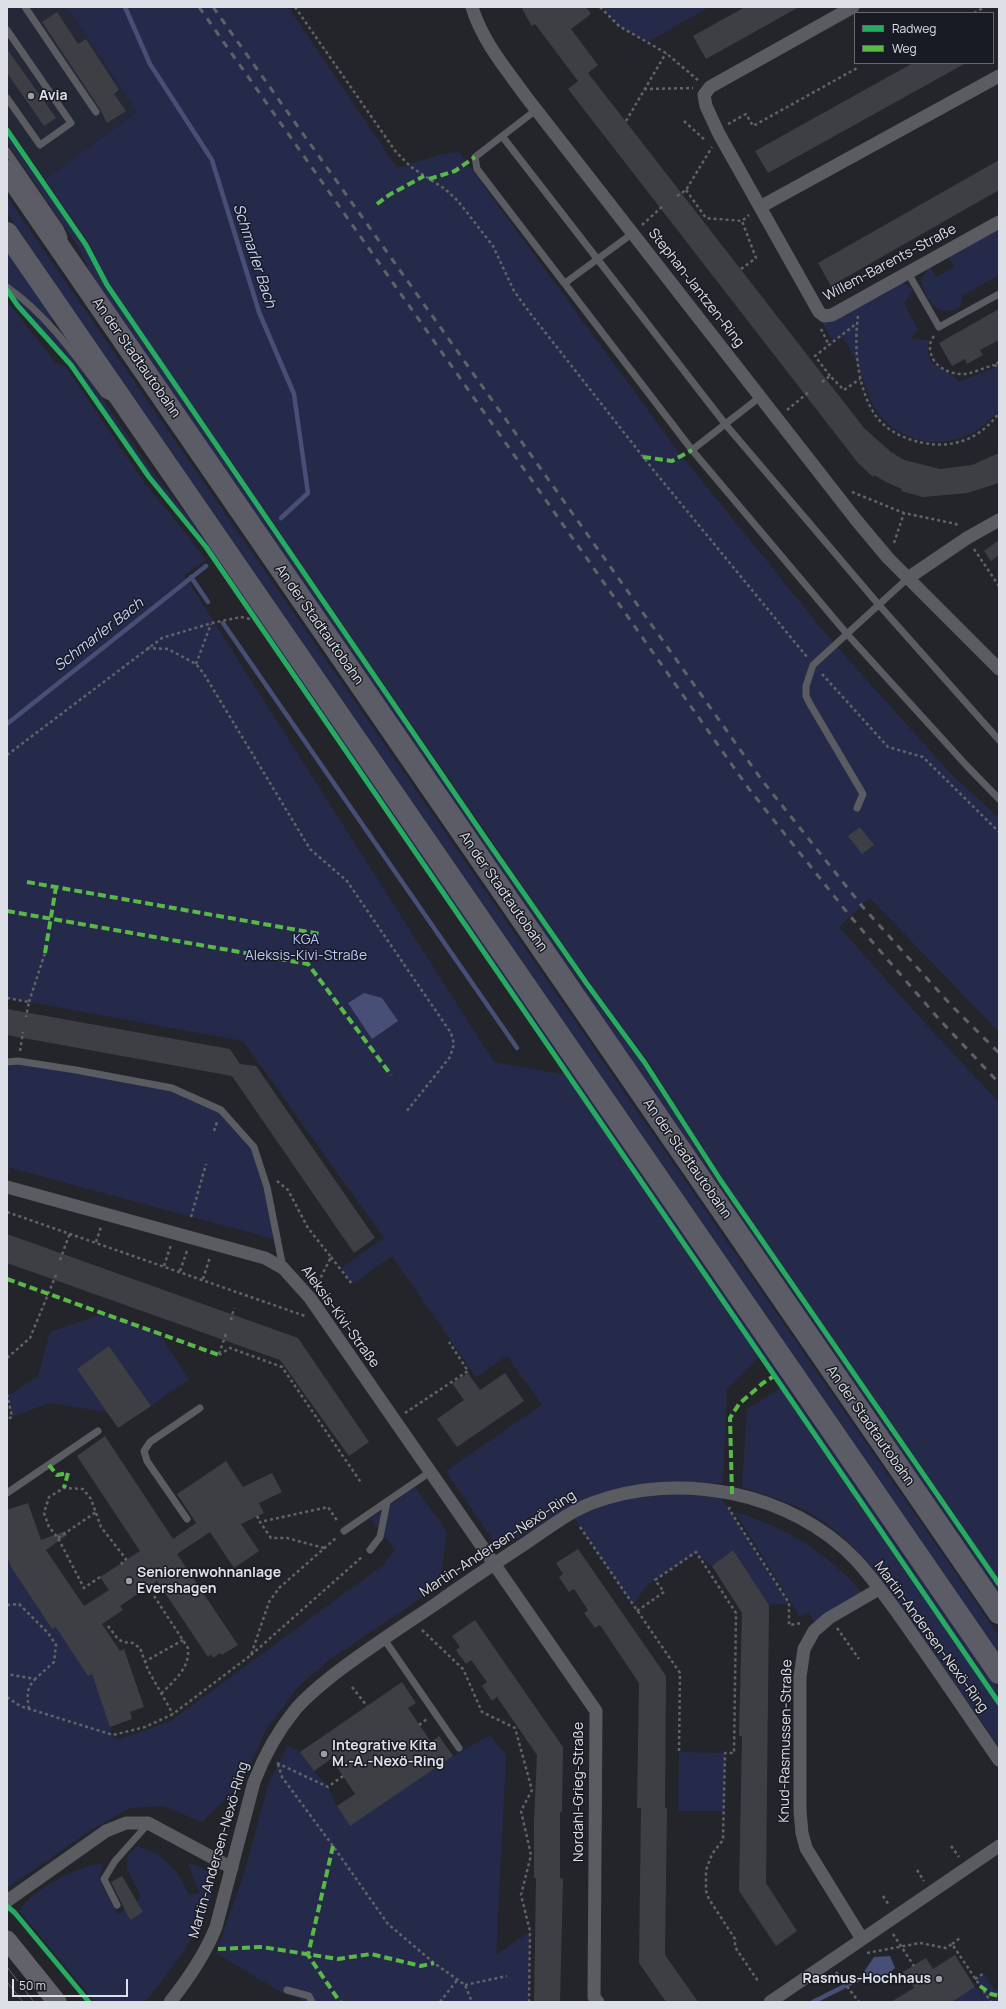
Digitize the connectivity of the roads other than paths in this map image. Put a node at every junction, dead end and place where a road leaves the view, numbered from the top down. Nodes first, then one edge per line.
1 (25, 7) edge
2 (472, 7) edge
3 (853, 7) edge
4 (7, 30) edge
5 (999, 76) edge
6 (7, 98) edge
7 (536, 110) junction
8 (96, 112) dead end
9 (502, 136) junction
10 (7, 151) edge
11 (7, 171) edge
12 (760, 207) junction
13 (999, 222) edge
14 (7, 233) edge
15 (633, 233) junction
16 (599, 259) junction
17 (908, 273) junction
18 (80, 276) junction
19 (565, 284) junction
20 (7, 287) edge
21 (999, 294) edge
22 (760, 397) junction
23 (126, 407) junction
24 (726, 425) junction
25 (692, 450) junction
26 (999, 520) edge
27 (908, 578) junction
28 (879, 605) junction
29 (847, 634) junction
30 (999, 670) edge
31 (999, 740) edge
32 (999, 799) edge
33 (857, 808) dead end
34 (7, 1062) edge
35 (7, 1187) edge
36 (283, 1268) junction
37 (200, 1408) dead end
38 (98, 1432) dead end
39 (430, 1472) junction
40 (7, 1493) edge
41 (387, 1502) junction
42 (187, 1519) dead end
43 (344, 1531) road end
44 (370, 1550) road end
45 (494, 1564) junction
46 (879, 1589) junction
47 (999, 1613) edge
48 (384, 1639) junction
49 (999, 1673) edge
50 (460, 1748) dead end
51 (999, 1760) edge
52 (148, 1823) junction
53 (999, 1846) edge
54 (232, 1868) junction
55 (7, 1901) edge
56 (116, 1905) dead end
57 (862, 1939) junction
58 (7, 1940) edge
59 (287, 1990) dead end
60 (57, 2002) edge
61 (170, 2002) edge
62 (312, 2002) edge
63 (598, 2002) edge
64 (770, 2002) edge

1 - 8 lane
2 - 7 street, Stephan-Jantzen-Ring
3 - 12 street, Willem-Barents-Straße
4 - 6 lane
5 - 12 street
7 - 9 lane
7 - 15 street, Stephan-Jantzen-Ring
9 - 16 lane
9 - 19 lane
10 - 18 lane
11 - 18 highway, An der Stadtautobahn
12 - 17 street, Willem-Barents-Straße
13 - 17 street, Willem-Barents-Straße
14 - 23 highway
15 - 16 lane
15 - 22 street, Stephan-Jantzen-Ring
16 - 19 lane
16 - 24 lane
17 - 21 lane
18 - 47 highway, An der Stadtautobahn
19 - 25 lane
20 - 23 lane
22 - 24 lane
22 - 27 street, Stephan-Jantzen-Ring
23 - 49 highway
24 - 25 lane
24 - 28 lane
25 - 29 lane
26 - 27 street
27 - 28 lane
27 - 30 street, Stephan-Jantzen-Ring
28 - 29 lane
28 - 31 lane
29 - 32 lane
29 - 33 lane
34 - 36 lane
35 - 36 street, Aleksis-Kivi-Straße
36 - 39 street, Aleksis-Kivi-Straße
37 - 42 lane
38 - 40 lane
39 - 41 lane
39 - 45 street, Aleksis-Kivi-Straße
41 - 43 lane
41 - 44 lane
45 - 46 street, Martin-Andersen-Nexö-Ring
45 - 48 street, Martin-Andersen-Nexö-Ring
45 - 63 street, Nordahl-Grieg-Straße
46 - 51 street, Martin-Andersen-Nexö-Ring
46 - 57 street, Knud-Rasmussen-Straße
48 - 50 lane
48 - 54 street, Martin-Andersen-Nexö-Ring
52 - 54 street
52 - 55 street
52 - 56 lane
53 - 57 street
54 - 61 street, Martin-Andersen-Nexö-Ring
57 - 64 street
58 - 60 main road
59 - 62 lane

